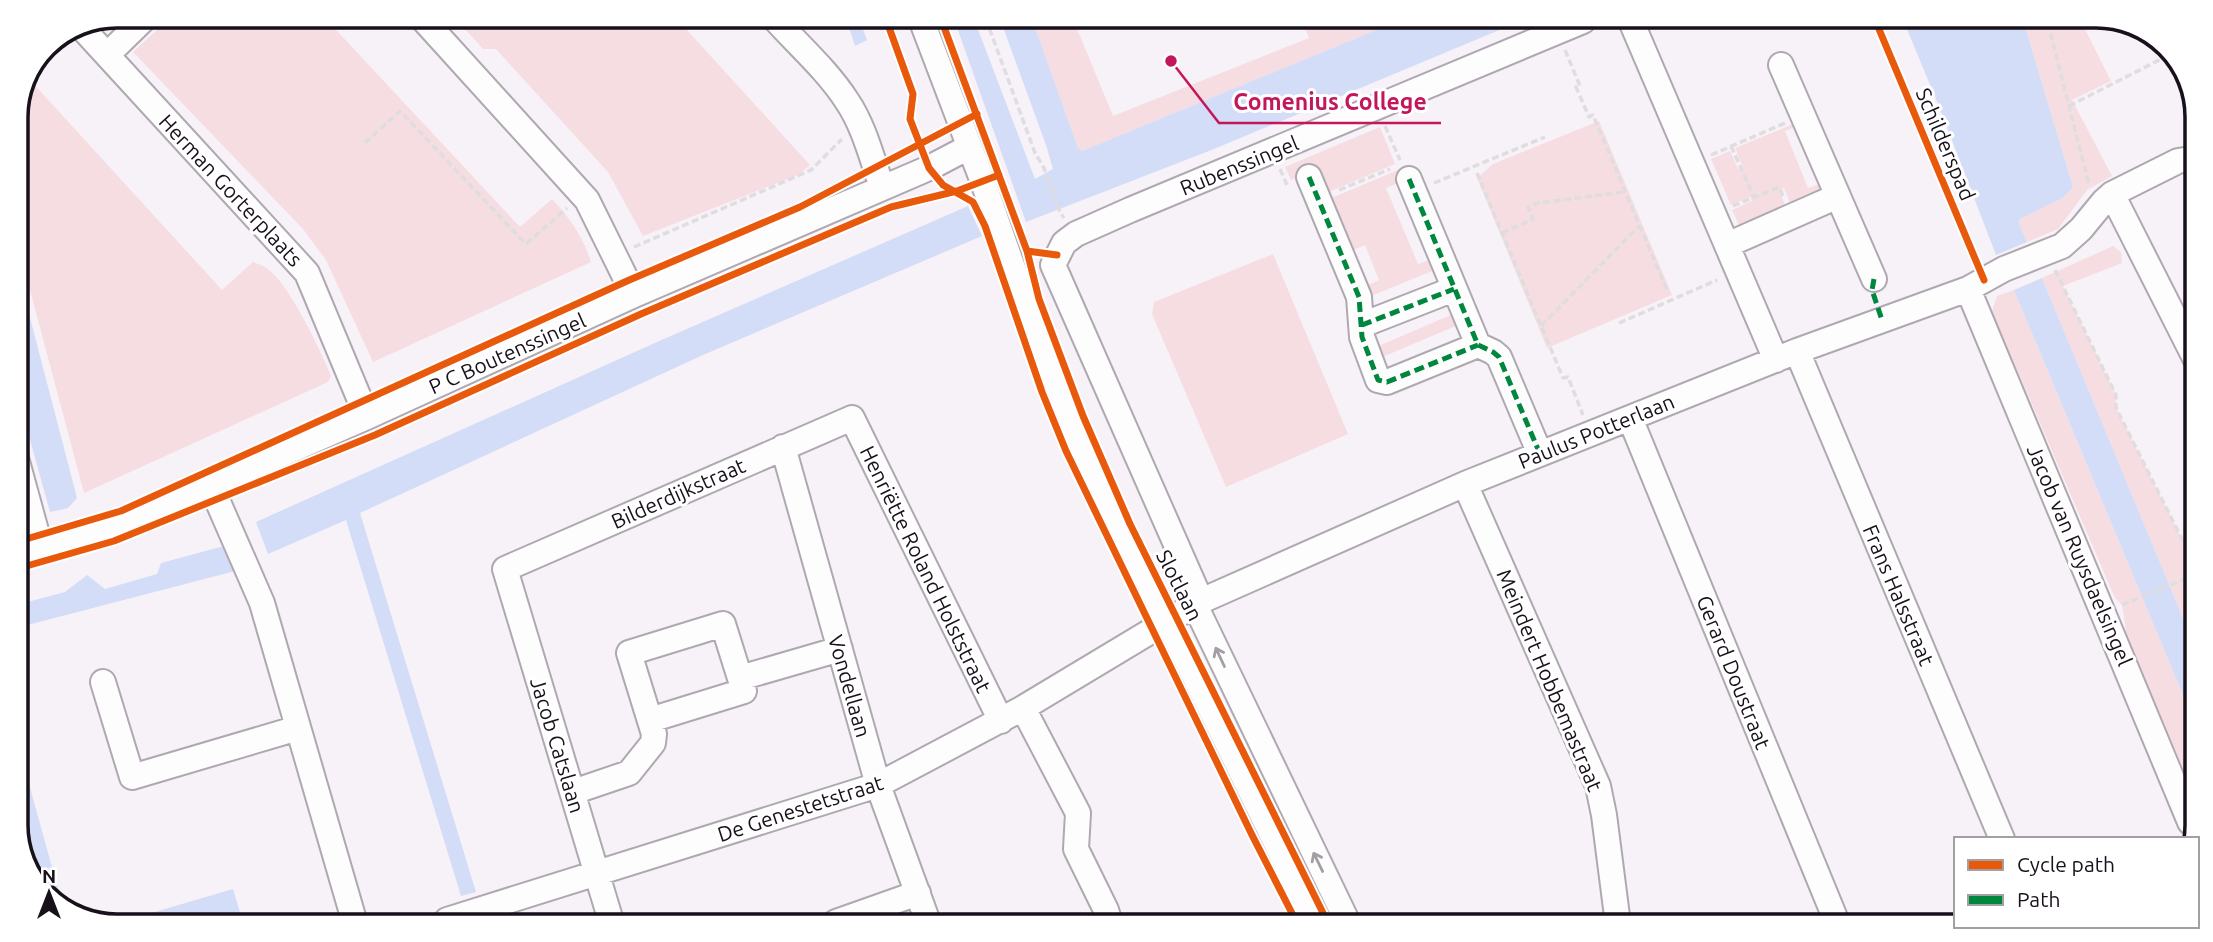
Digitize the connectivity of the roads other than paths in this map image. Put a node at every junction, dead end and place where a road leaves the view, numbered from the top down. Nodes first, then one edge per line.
1 (135, 28) edge
2 (431, 28) edge
3 (783, 28) edge
4 (924, 28) edge
5 (1566, 28) edge
6 (1634, 28) edge
7 (87, 33) edge
8 (107, 55) junction
9 (1781, 65) dead end
10 (969, 146) junction
11 (2185, 161) edge
12 (1408, 178) road end
13 (882, 187) junction
14 (1314, 188) road end
15 (1838, 196) junction
16 (2104, 202) junction
17 (1727, 245) junction
18 (1057, 255) joint
19 (1874, 279) dead end
20 (1454, 289) junction
21 (1968, 289) junction
22 (634, 295) junction
23 (1362, 325) junction
24 (2185, 341) edge
25 (1478, 345) junction
26 (1786, 355) junction
27 (367, 417) junction
28 (852, 418) joint
29 (1630, 418) junction
30 (783, 447) junction
31 (1540, 454) junction
32 (1465, 484) junction
33 (211, 486) junction
34 (28, 520) edge
35 (41, 549) junction
36 (28, 553) edge
37 (505, 569) joint
38 (1198, 603) junction
39 (1166, 621) junction
40 (839, 649) junction
41 (740, 678) junction
42 (103, 682) dead end
43 (1023, 708) junction
44 (650, 720) junction
45 (1000, 721) junction
46 (298, 728) junction
47 (878, 785) junction
48 (573, 792) junction
49 (2185, 810) edge
50 (2001, 837) edge
51 (597, 873) junction
52 (918, 893) junction
53 (352, 914) edge
54 (466, 914) edge
55 (609, 914) edge
56 (859, 914) edge
57 (925, 914) edge
58 (1107, 914) edge
59 (1311, 914) edge
60 (1344, 914) edge
61 (1617, 914) edge
62 (1833, 914) edge

1 - 8 street
2 - 22 street
3 - 13 street
4 - 10 street, Slotlaan
5 - 18 street, Rubenssingel
6 - 17 street
7 - 8 street, Herman Gorterplaats
8 - 27 street, Herman Gorterplaats
9 - 15 street
10 - 13 street, P C Boutenssingel
10 - 39 street, Slotlaan
11 - 16 street
12 - 20 street
13 - 22 street, P C Boutenssingel
14 - 23 street
15 - 17 street
15 - 19 street
16 - 21 street, Paulus Potterlaan
16 - 24 street
17 - 26 street
18 - 38 street, Slotlaan
20 - 23 street
20 - 25 street
21 - 26 street, Paulus Potterlaan
21 - 49 street, Jacob van Ruysdaelsingel
22 - 27 street, P C Boutenssingel
23 - 25 street
25 - 31 street
26 - 29 street, Paulus Potterlaan
26 - 50 street, Frans Halsstraat
27 - 33 street, P C Boutenssingel
28 - 30 street, Bilderdijkstraat
28 - 45 street, Henriëtte Roland Holststraat
29 - 31 street, Paulus Potterlaan
29 - 62 street, Gerard Doustraat
30 - 37 street, Bilderdijkstraat
30 - 40 street, Vondellaan
31 - 32 street, Paulus Potterlaan
32 - 38 street, Paulus Potterlaan
32 - 61 street, Meindert Hobbemastraat
33 - 35 street, P C Boutenssingel
33 - 46 street
34 - 35 street
35 - 36 street, P C Boutenssingel
37 - 48 street, Jacob Catslaan
38 - 39 street, Paulus Potterlaan
60 -> 38 street, Slotlaan
39 - 43 street, De Genestetstraat
39 - 59 street, Slotlaan
40 - 41 street
40 - 47 street, Vondellaan
41 - 44 street
41 - 44 street
42 - 46 street
43 - 45 street, De Genestetstraat
43 - 58 street
44 - 48 street
45 - 47 street, De Genestetstraat
46 - 53 street
47 - 51 street, De Genestetstraat
47 - 52 street, Vondellaan
48 - 51 street, Jacob Catslaan
51 - 54 street, De Genestetstraat
51 - 55 street, Jacob Catslaan
52 - 56 street
52 - 57 street, Vondellaan

